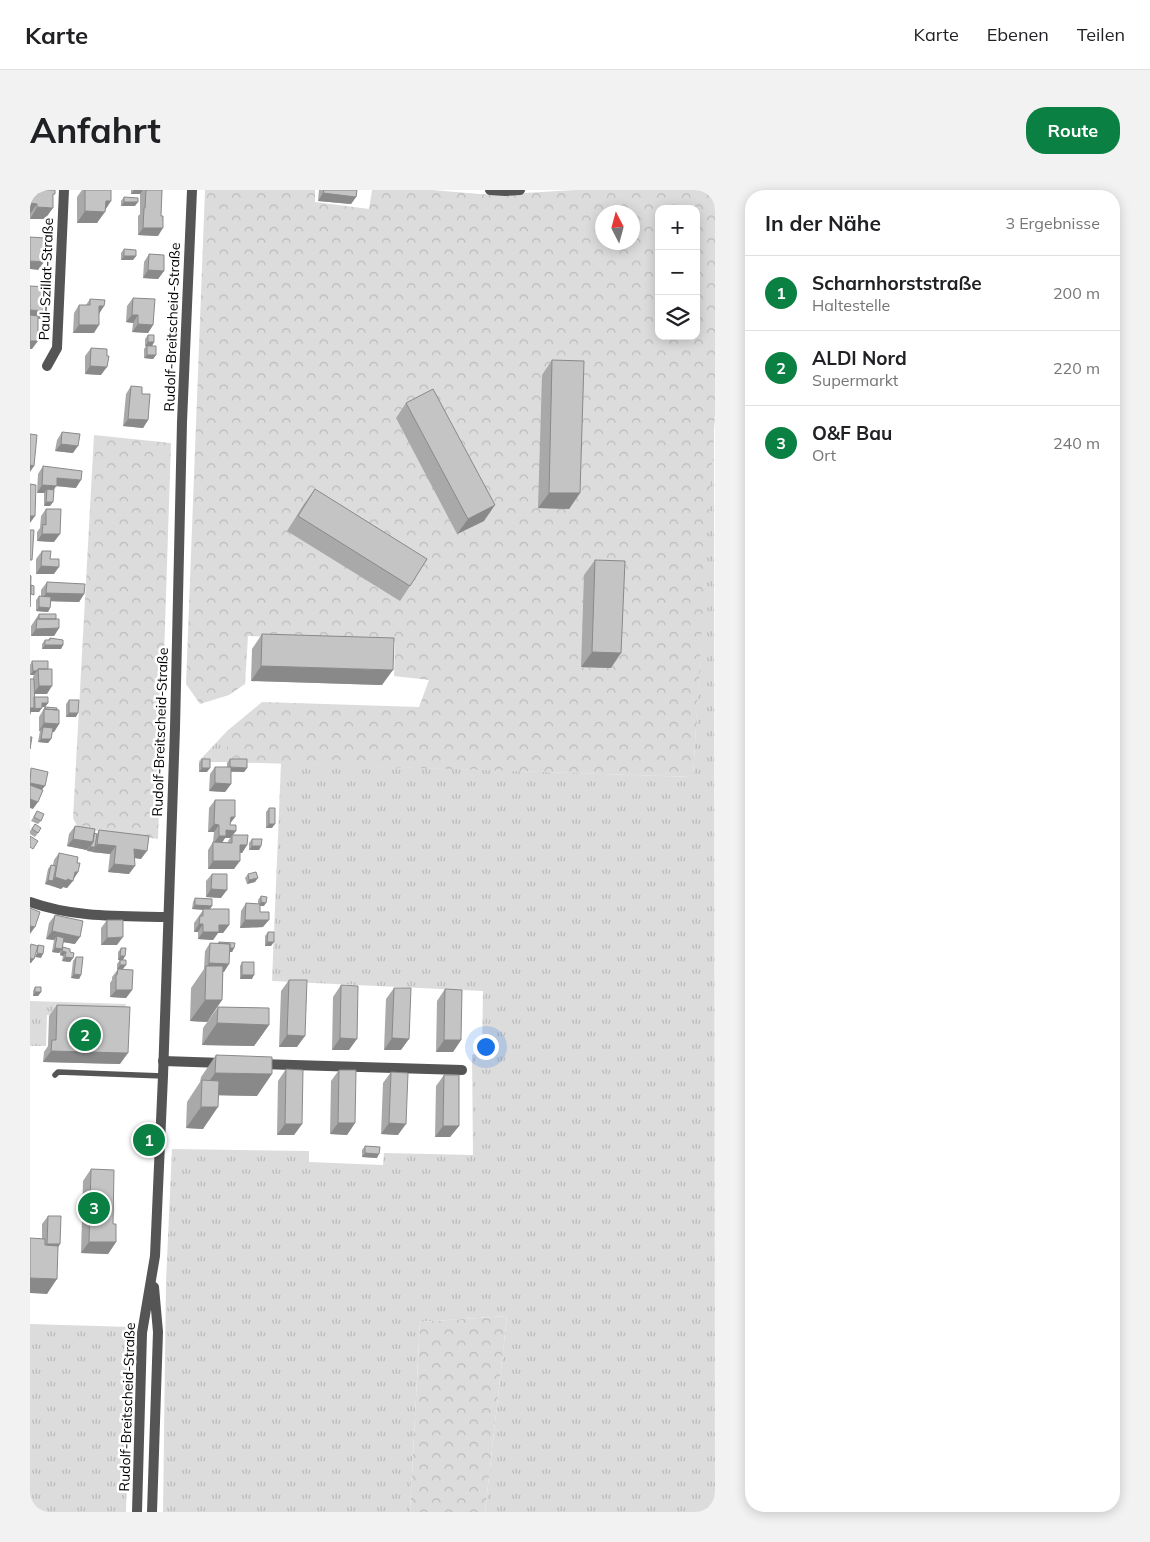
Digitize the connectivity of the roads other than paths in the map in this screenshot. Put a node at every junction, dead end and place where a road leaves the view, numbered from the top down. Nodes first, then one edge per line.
1 (64, 190) edge
2 (192, 190) edge
3 (490, 190) edge
4 (520, 190) edge
5 (47, 366) dead end
6 (30, 902) edge
7 (168, 917) junction
8 (163, 1060) junction
9 (232, 1063) edge
10 (250, 1063) edge
11 (462, 1070) dead end
12 (55, 1075) dead end
13 (163, 1076) junction
14 (153, 1274) junction
15 (137, 1512) edge
16 (152, 1512) edge

1 - 5 street, Paul-Szillat-Straße
2 - 7 street, Rudolf-Breitscheid-Straße
3 - 4 street
6 - 7 street
7 - 8 street, Rudolf-Breitscheid-Straße
8 - 9 street
8 - 13 street, Rudolf-Breitscheid-Straße
10 - 11 street
12 - 13 lane
13 - 14 street, Rudolf-Breitscheid-Straße
14 - 15 street, Rudolf-Breitscheid-Straße
14 - 16 street, Rudolf-Breitscheid-Straße

